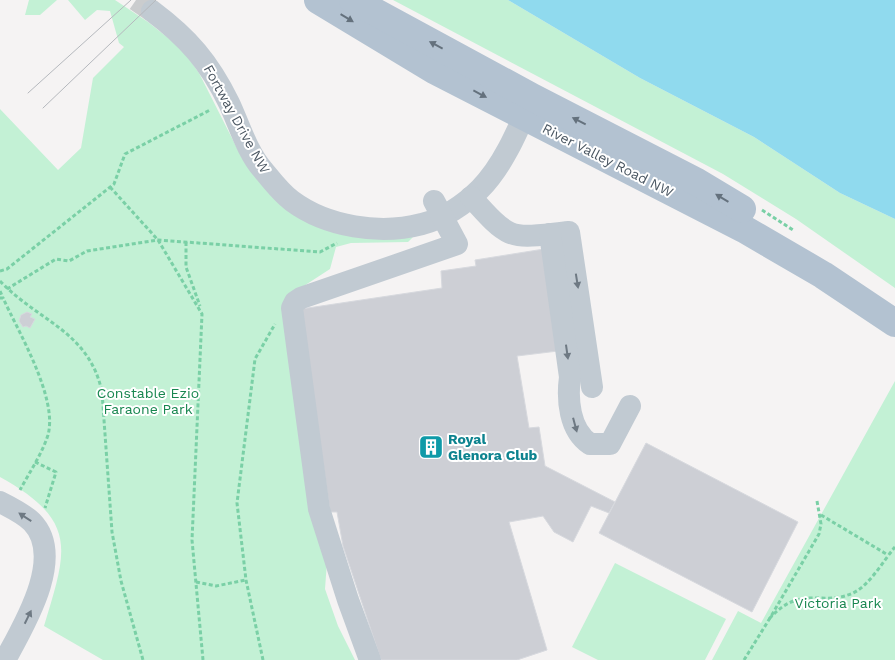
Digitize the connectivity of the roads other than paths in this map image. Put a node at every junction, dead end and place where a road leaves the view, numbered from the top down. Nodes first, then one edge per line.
1 (318, 0) edge
2 (353, 0) edge
3 (152, 11) tunnel mouth
4 (528, 107) junction
5 (471, 198) junction
6 (439, 208) junction
7 (560, 233) junction
8 (895, 311) edge
9 (895, 323) edge
10 (570, 377) junction
11 (630, 406) dead end
12 (10, 496) edge
13 (5, 660) edge
14 (370, 660) edge

1 -> 4 main road, River Valley Road NW
4 -> 2 main road, River Valley Road NW
3 - 6 street, Fortway Drive NW
4 - 5 street, Fortway Drive NW
8 -> 4 main road, River Valley Road NW
4 - 9 main road, River Valley Road NW
5 - 6 street, Fortway Drive NW
5 - 7 street
6 - 14 street
7 -> 10 street
7 -> 10 street
10 -> 11 street
13 -> 12 street

